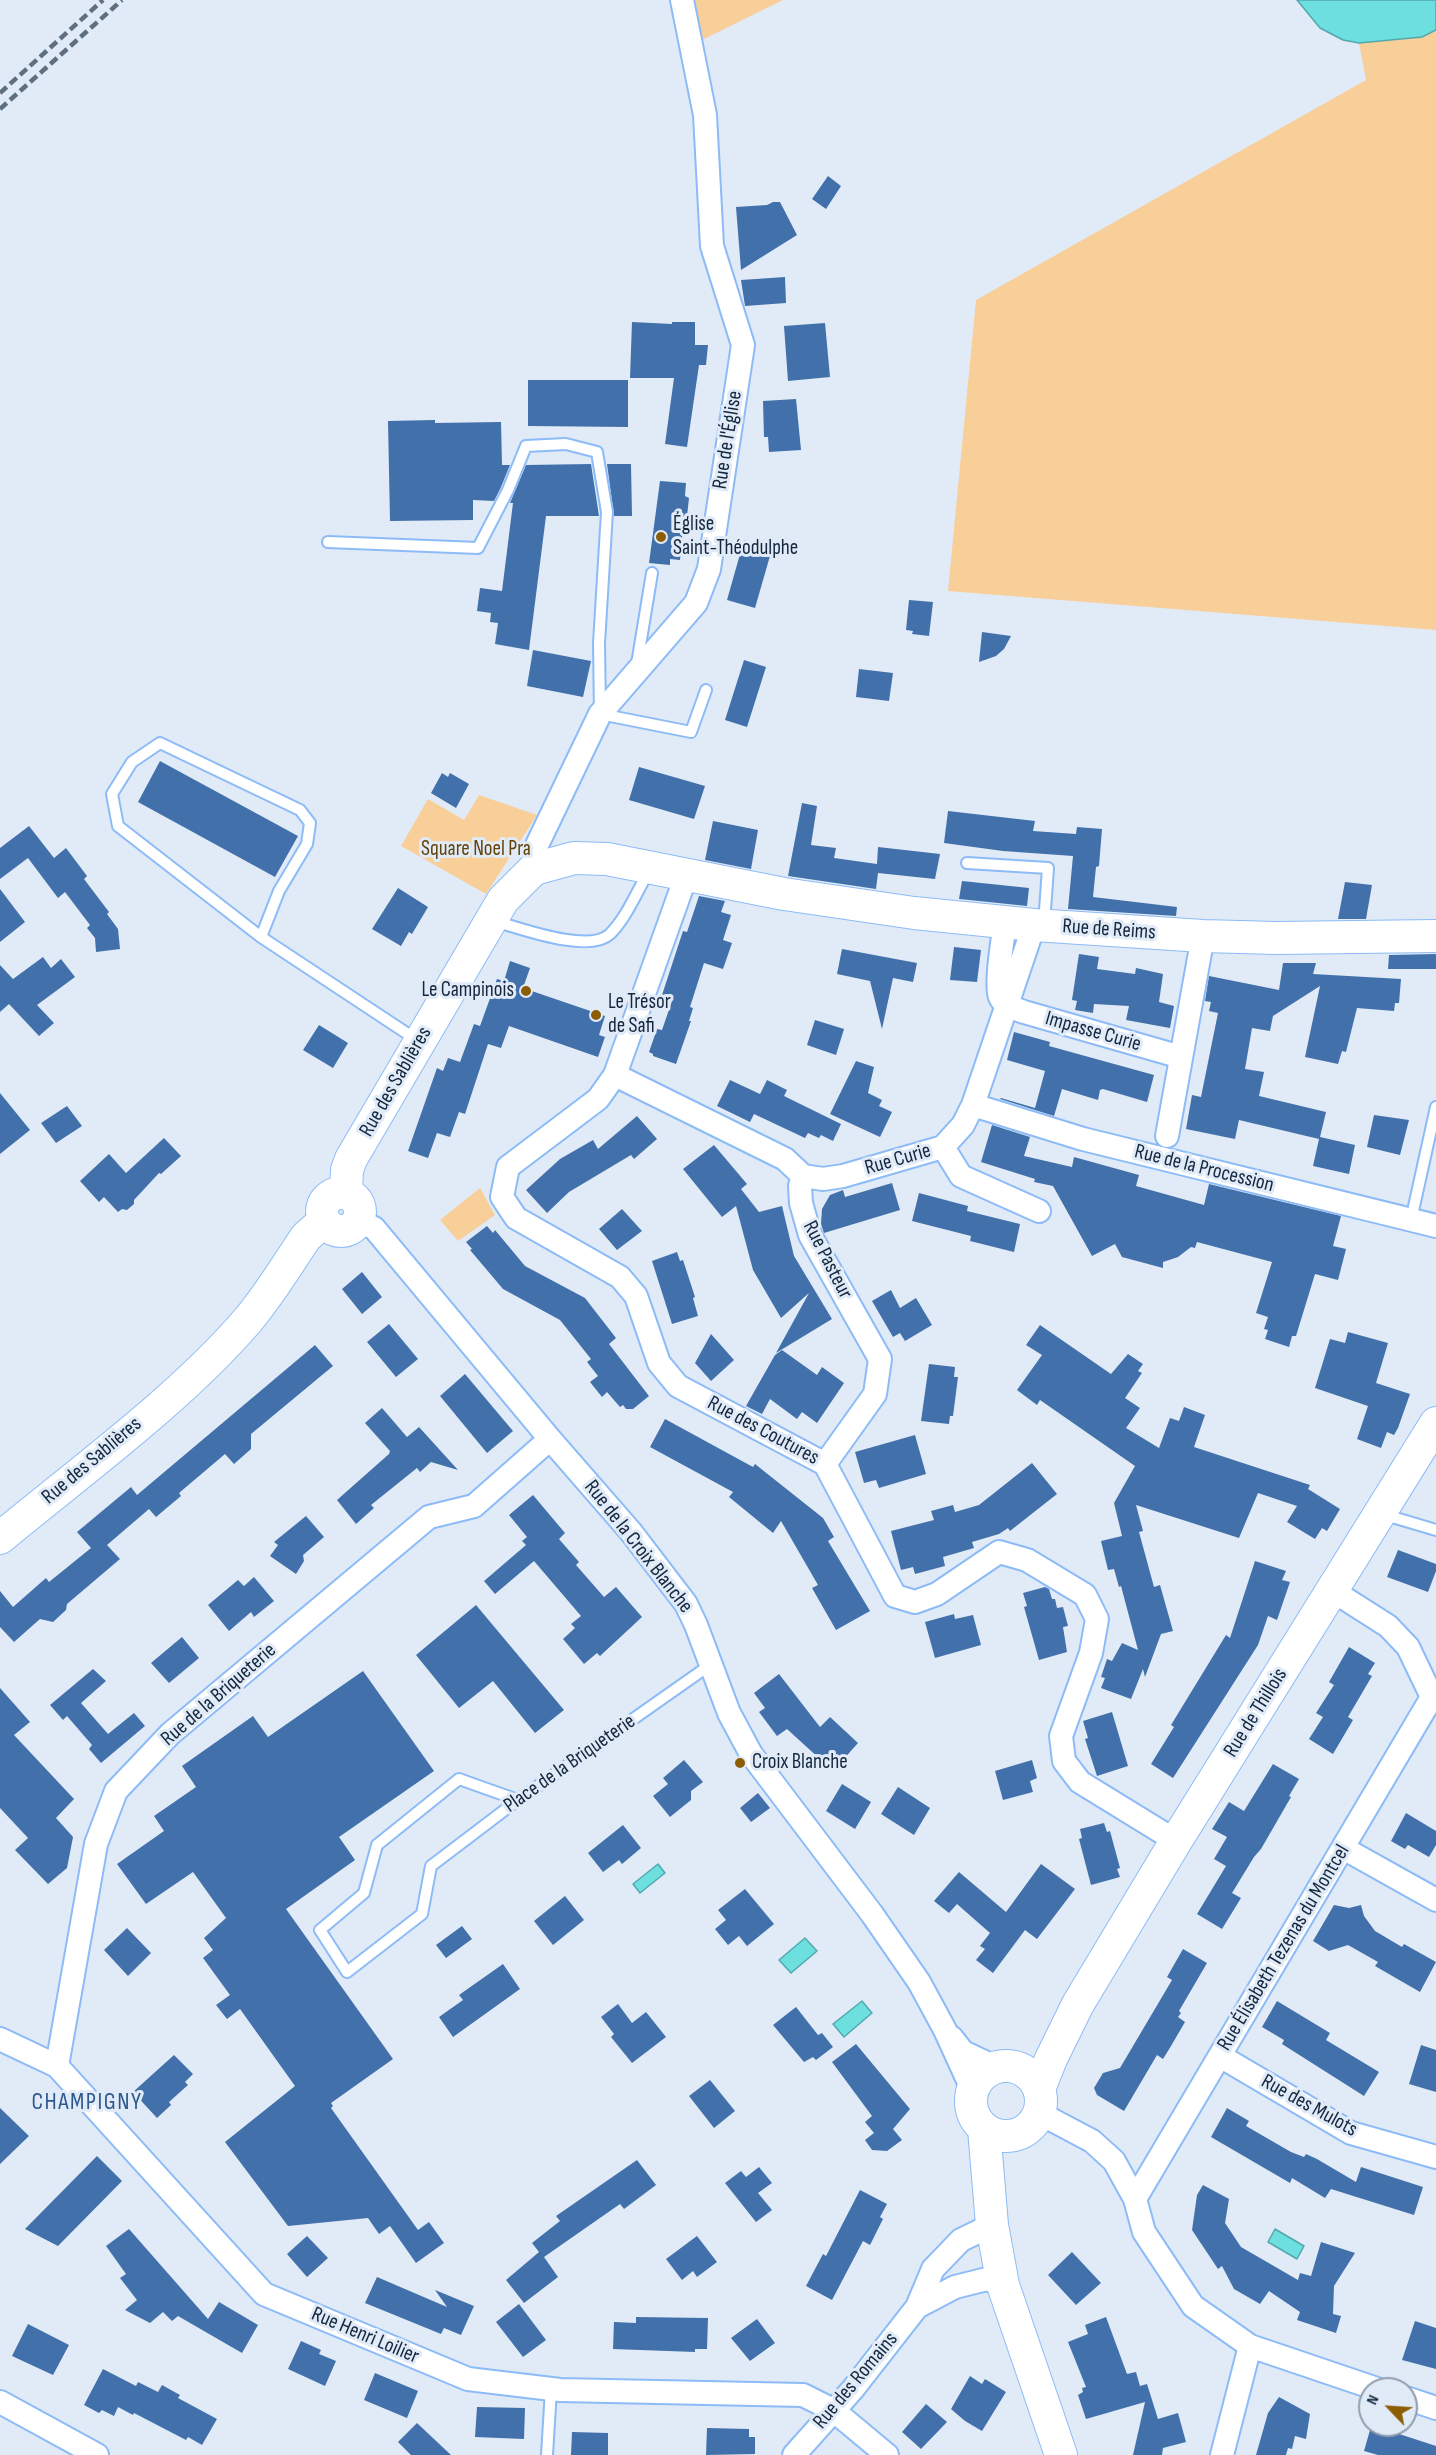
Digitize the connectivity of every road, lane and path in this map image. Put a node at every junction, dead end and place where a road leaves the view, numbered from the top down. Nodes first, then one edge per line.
1 (682, 0) edge
2 (328, 542) dead end
3 (652, 573) dead end
4 (636, 672) junction
5 (706, 690) dead end
6 (600, 714) junction
7 (967, 863) dead end
8 (650, 868) junction
9 (534, 869) junction
10 (686, 876) junction
11 (784, 894) joint
12 (491, 920) junction
13 (1027, 924) junction
14 (1203, 936) junction
15 (1436, 936) edge
16 (261, 937) junction
17 (1006, 1004) junction
18 (420, 1042) junction
19 (1181, 1057) junction
20 (615, 1076) junction
21 (973, 1105) junction
22 (1436, 1107) edge
23 (1167, 1136) dead end
24 (943, 1148) junction
25 (803, 1176) junction
26 (346, 1192) junction
27 (1039, 1211) dead end
28 (1411, 1220) junction
29 (358, 1221) junction
30 (327, 1224) junction
31 (1436, 1226) edge
32 (1436, 1423) edge
33 (550, 1440) junction
34 (825, 1464) junction
35 (1381, 1513) junction
36 (1436, 1530) edge
37 (0, 1538) edge
38 (1333, 1591) junction
39 (710, 1665) junction
40 (1434, 1698) edge
41 (518, 1800) junction
42 (1176, 1841) junction
43 (1343, 1848) junction
44 (1436, 1900) edge
45 (1078, 2004) junction
46 (945, 2030) junction
47 (0, 2039) edge
48 (1220, 2055) junction
49 (57, 2066) junction
50 (1006, 2067) junction
51 (972, 2089) junction
52 (1032, 2112) junction
53 (984, 2129) junction
54 (1436, 2157) edge
55 (1135, 2199) junction
56 (991, 2215) junction
57 (1003, 2285) junction
58 (916, 2307) junction
59 (1250, 2346) junction
60 (1358, 2383) edge
61 (551, 2389) junction
62 (0, 2402) edge
63 (1418, 2402) edge
64 (1436, 2408) edge
65 (834, 2410) junction
66 (97, 2455) edge
67 (547, 2455) edge
68 (794, 2455) edge
69 (887, 2455) edge
70 (1061, 2455) edge
71 (1222, 2455) edge

1 - 4 street, Rue de l'Église
2 - 6 lane
3 - 4 lane
4 - 6 street, Rue de l'Église
5 - 6 lane
6 - 9 street, Rue de l'Église
7 - 13 lane
8 - 9 street, Rue des Sablières
8 - 10 street, Rue des Sablières
8 - 12 lane
9 - 12 street, Rue des Sablières
10 - 11 street, Rue des Sablières
10 - 20 street, Rue des Coutures
11 - 13 street, Rue de Reims
12 - 18 street, Rue des Sablières
13 - 14 street, Rue de Reims
13 - 17 street, Rue Curie
14 - 15 street, Rue de Reims
14 - 19 street
16 - 16 lane
16 - 18 lane
17 - 19 street, Impasse Curie
17 - 21 street, Rue Curie
18 - 26 street, Rue des Sablières
19 - 23 street
20 - 25 street
20 - 34 street, Rue des Coutures
21 - 24 street, Rue Curie
21 - 28 street, Rue de la Procession
22 - 28 lane
24 - 25 street, Rue Curie
24 - 27 street
25 - 34 street, Rue Pasteur
26 - 29 street
26 - 30 street
28 - 31 street, Rue de la Procession
29 - 30 street
29 - 33 street, Rue de la Croix Blanche
30 - 37 street, Rue des Sablières
32 - 35 street, Rue de Thillois
33 - 39 street, Rue de la Croix Blanche
33 - 49 street, Rue de la Briqueterie
34 - 42 street, Rue des Coutures
35 - 36 lane
35 - 38 street, Rue de Thillois
38 - 40 street
38 - 42 street, Rue de Thillois
39 - 41 lane, Place de la Briqueterie
39 - 46 street, Rue de la Croix Blanche
40 - 43 street, Rue Élisabeth Tezenas du Montcel
41 - 41 lane, Place de la Briqueterie
42 - 45 street, Rue de Thillois
43 - 44 street
43 - 48 street, Rue Élisabeth Tezenas du Montcel
45 - 50 street, Rue de Thillois
45 - 52 street, Rue de Thillois
46 - 50 street, Rue de la Croix Blanche
46 - 51 street, Rue de la Croix Blanche
47 - 49 street, Rue Henri Loilier
48 - 54 street, Rue des Mulots
48 - 55 street, Rue Élisabeth Tezenas du Montcel
49 - 61 street, Rue Henri Loilier
50 - 51 street
50 - 52 street
51 - 53 street
52 - 53 street
52 - 55 street
52 - 56 street, Rue de Thillois
53 - 56 street
55 - 59 street
56 - 57 street
56 - 58 street, Rue des Romains
57 - 58 street, Rue des Romains
57 - 70 street
58 - 65 street, Rue des Romains
59 - 60 street
59 - 71 street
61 - 65 street, Rue Henri Loilier
61 - 67 lane
62 - 66 street
63 - 64 street
65 - 68 street, Rue des Romains
65 - 69 street, Rue Henri Loilier

